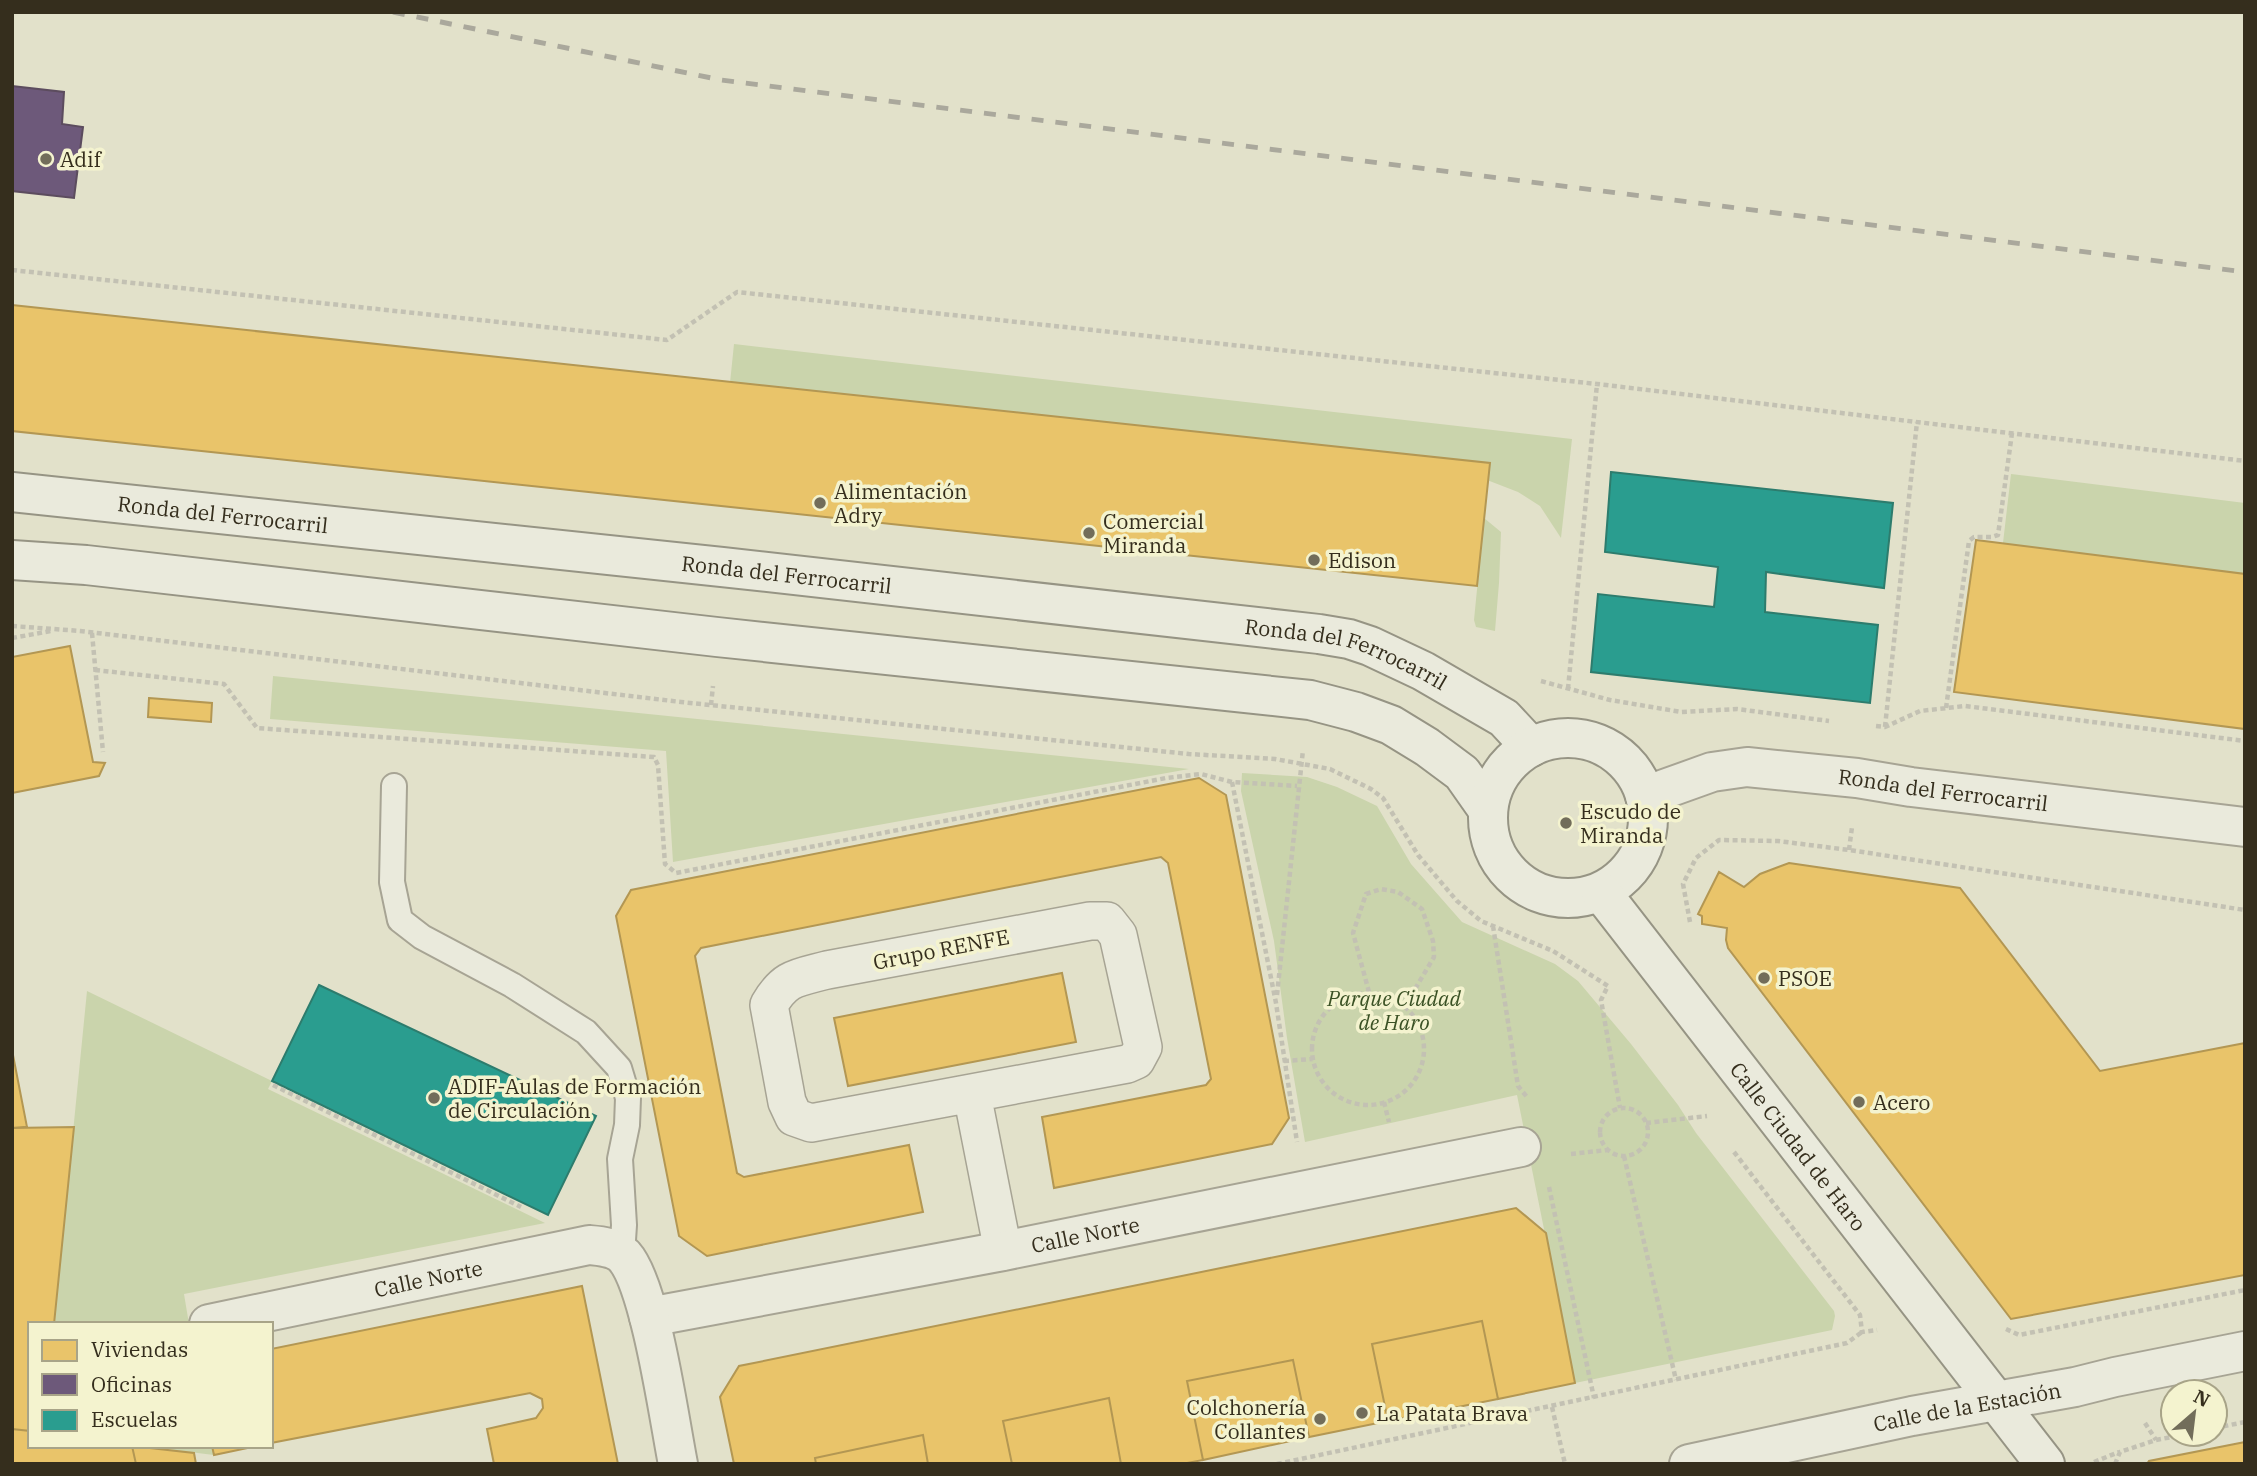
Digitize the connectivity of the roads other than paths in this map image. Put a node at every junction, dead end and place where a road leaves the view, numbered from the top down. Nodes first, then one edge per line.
1 (12, 492) edge
2 (12, 560) edge
3 (1531, 747) junction
4 (394, 786) dead end
5 (1645, 796) junction
6 (1488, 810) junction
7 (2245, 827) edge
8 (1601, 892) junction
9 (972, 1094) junction
10 (1521, 1147) dead end
11 (1003, 1251) junction
12 (630, 1266) junction
13 (649, 1317) junction
14 (218, 1322) edge
15 (2245, 1351) edge
16 (1997, 1400) junction
17 (678, 1464) edge
18 (1689, 1464) edge
19 (2046, 1464) edge

1 - 3 main road, Ronda del Ferrocarril
2 - 6 main road
3 - 5 main road
3 - 6 main road
4 - 12 lane
5 - 7 main road, Ronda del Ferrocarril
5 - 8 main road
6 - 8 main road
8 - 16 main road, Calle Ciudad de Haro
9 - 9 street, Grupo RENFE
9 - 11 street
10 - 11 main road, Calle Norte
11 - 13 main road, Calle Norte
12 - 13 main road
12 - 14 main road, Calle Norte
13 - 17 main road
15 - 16 main road, Calle de la Estación
16 - 18 main road, Calle de la Estación
16 - 19 main road, Calle Ciudad de Haro

